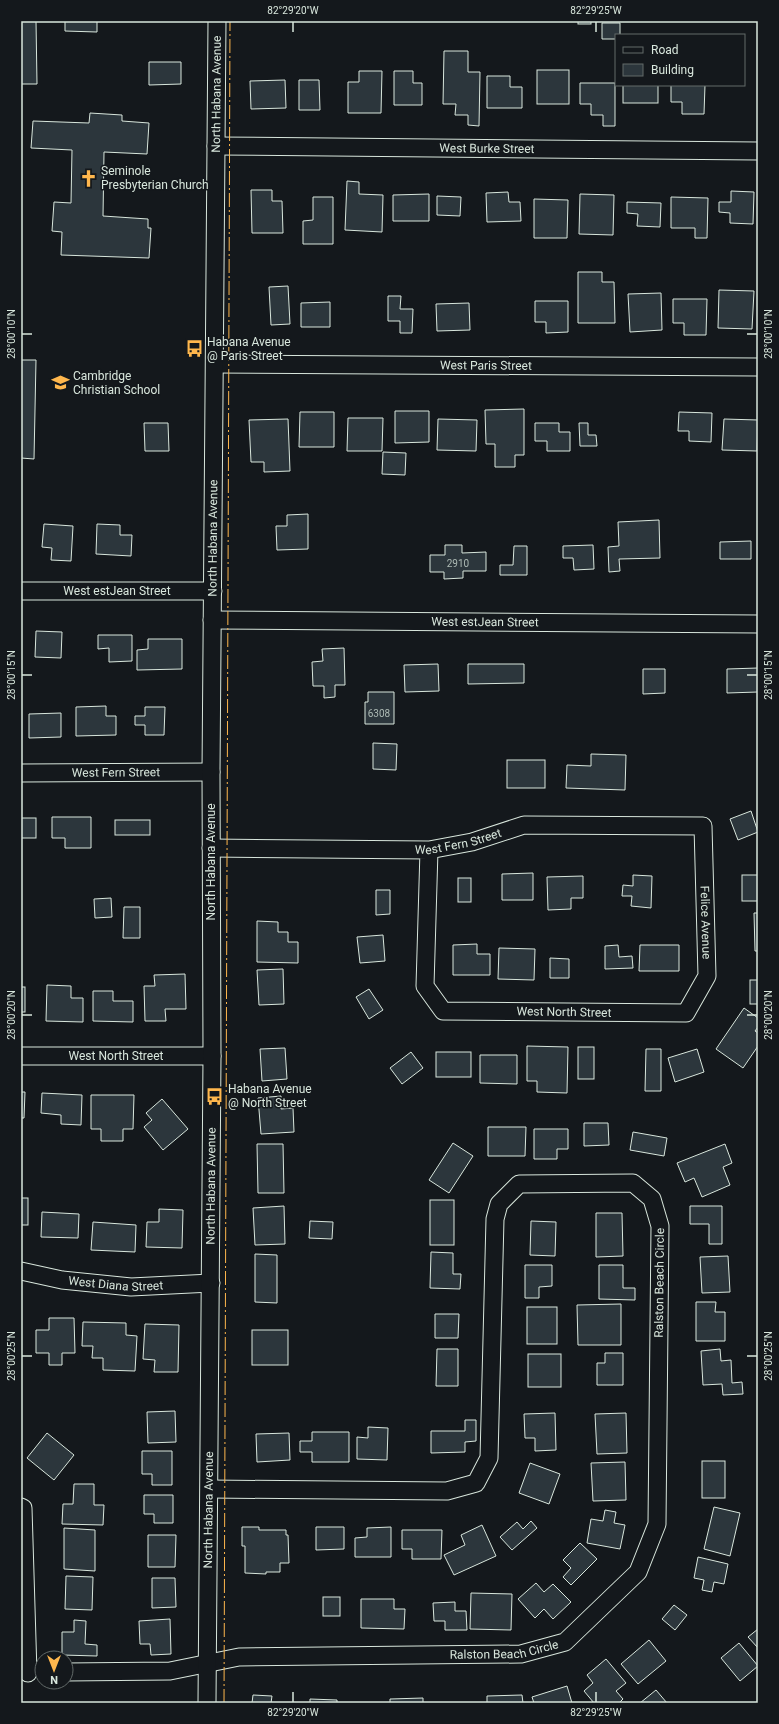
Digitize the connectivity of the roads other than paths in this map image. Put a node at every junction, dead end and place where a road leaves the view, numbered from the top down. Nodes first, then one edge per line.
1 (217, 21) edge
2 (216, 146) junction
3 (758, 151) edge
4 (215, 364) junction
5 (758, 367) edge
6 (21, 591) edge
7 (213, 591) junction
8 (212, 620) junction
9 (758, 624) edge
10 (211, 772) junction
11 (21, 773) edge
12 (703, 826) joint
13 (211, 848) junction
14 (429, 850) junction
15 (686, 1013) joint
16 (21, 1056) edge
17 (212, 1056) junction
18 (21, 1271) edge
19 (211, 1283) junction
20 (210, 1489) junction
21 (21, 1507) edge
22 (207, 1663) junction
23 (74, 1672) edge
24 (30, 1673) edge
25 (207, 1703) edge

1 - 2 street, North Habana Avenue
2 - 3 street, West Burke Street
2 - 4 street, North Habana Avenue
4 - 5 street, West Paris Street
4 - 7 street, North Habana Avenue
6 - 7 street, West estJean Street
7 - 8 street, North Habana Avenue
8 - 9 street, West estJean Street
8 - 10 street, North Habana Avenue
10 - 11 street, West Fern Street
10 - 13 street, North Habana Avenue
12 - 14 street, West Fern Street
12 - 15 street, Felice Avenue
13 - 14 street, West Fern Street
13 - 17 street, North Habana Avenue
14 - 15 street, West North Street
16 - 17 street, West North Street
17 - 19 street, North Habana Avenue
18 - 19 street, West Diana Street
19 - 20 street, North Habana Avenue
20 - 22 street, North Habana Avenue
20 - 22 street, Ralston Beach Circle
21 - 24 street
22 - 23 street, Ralston Beach Circle
22 - 25 street, North Habana Avenue

